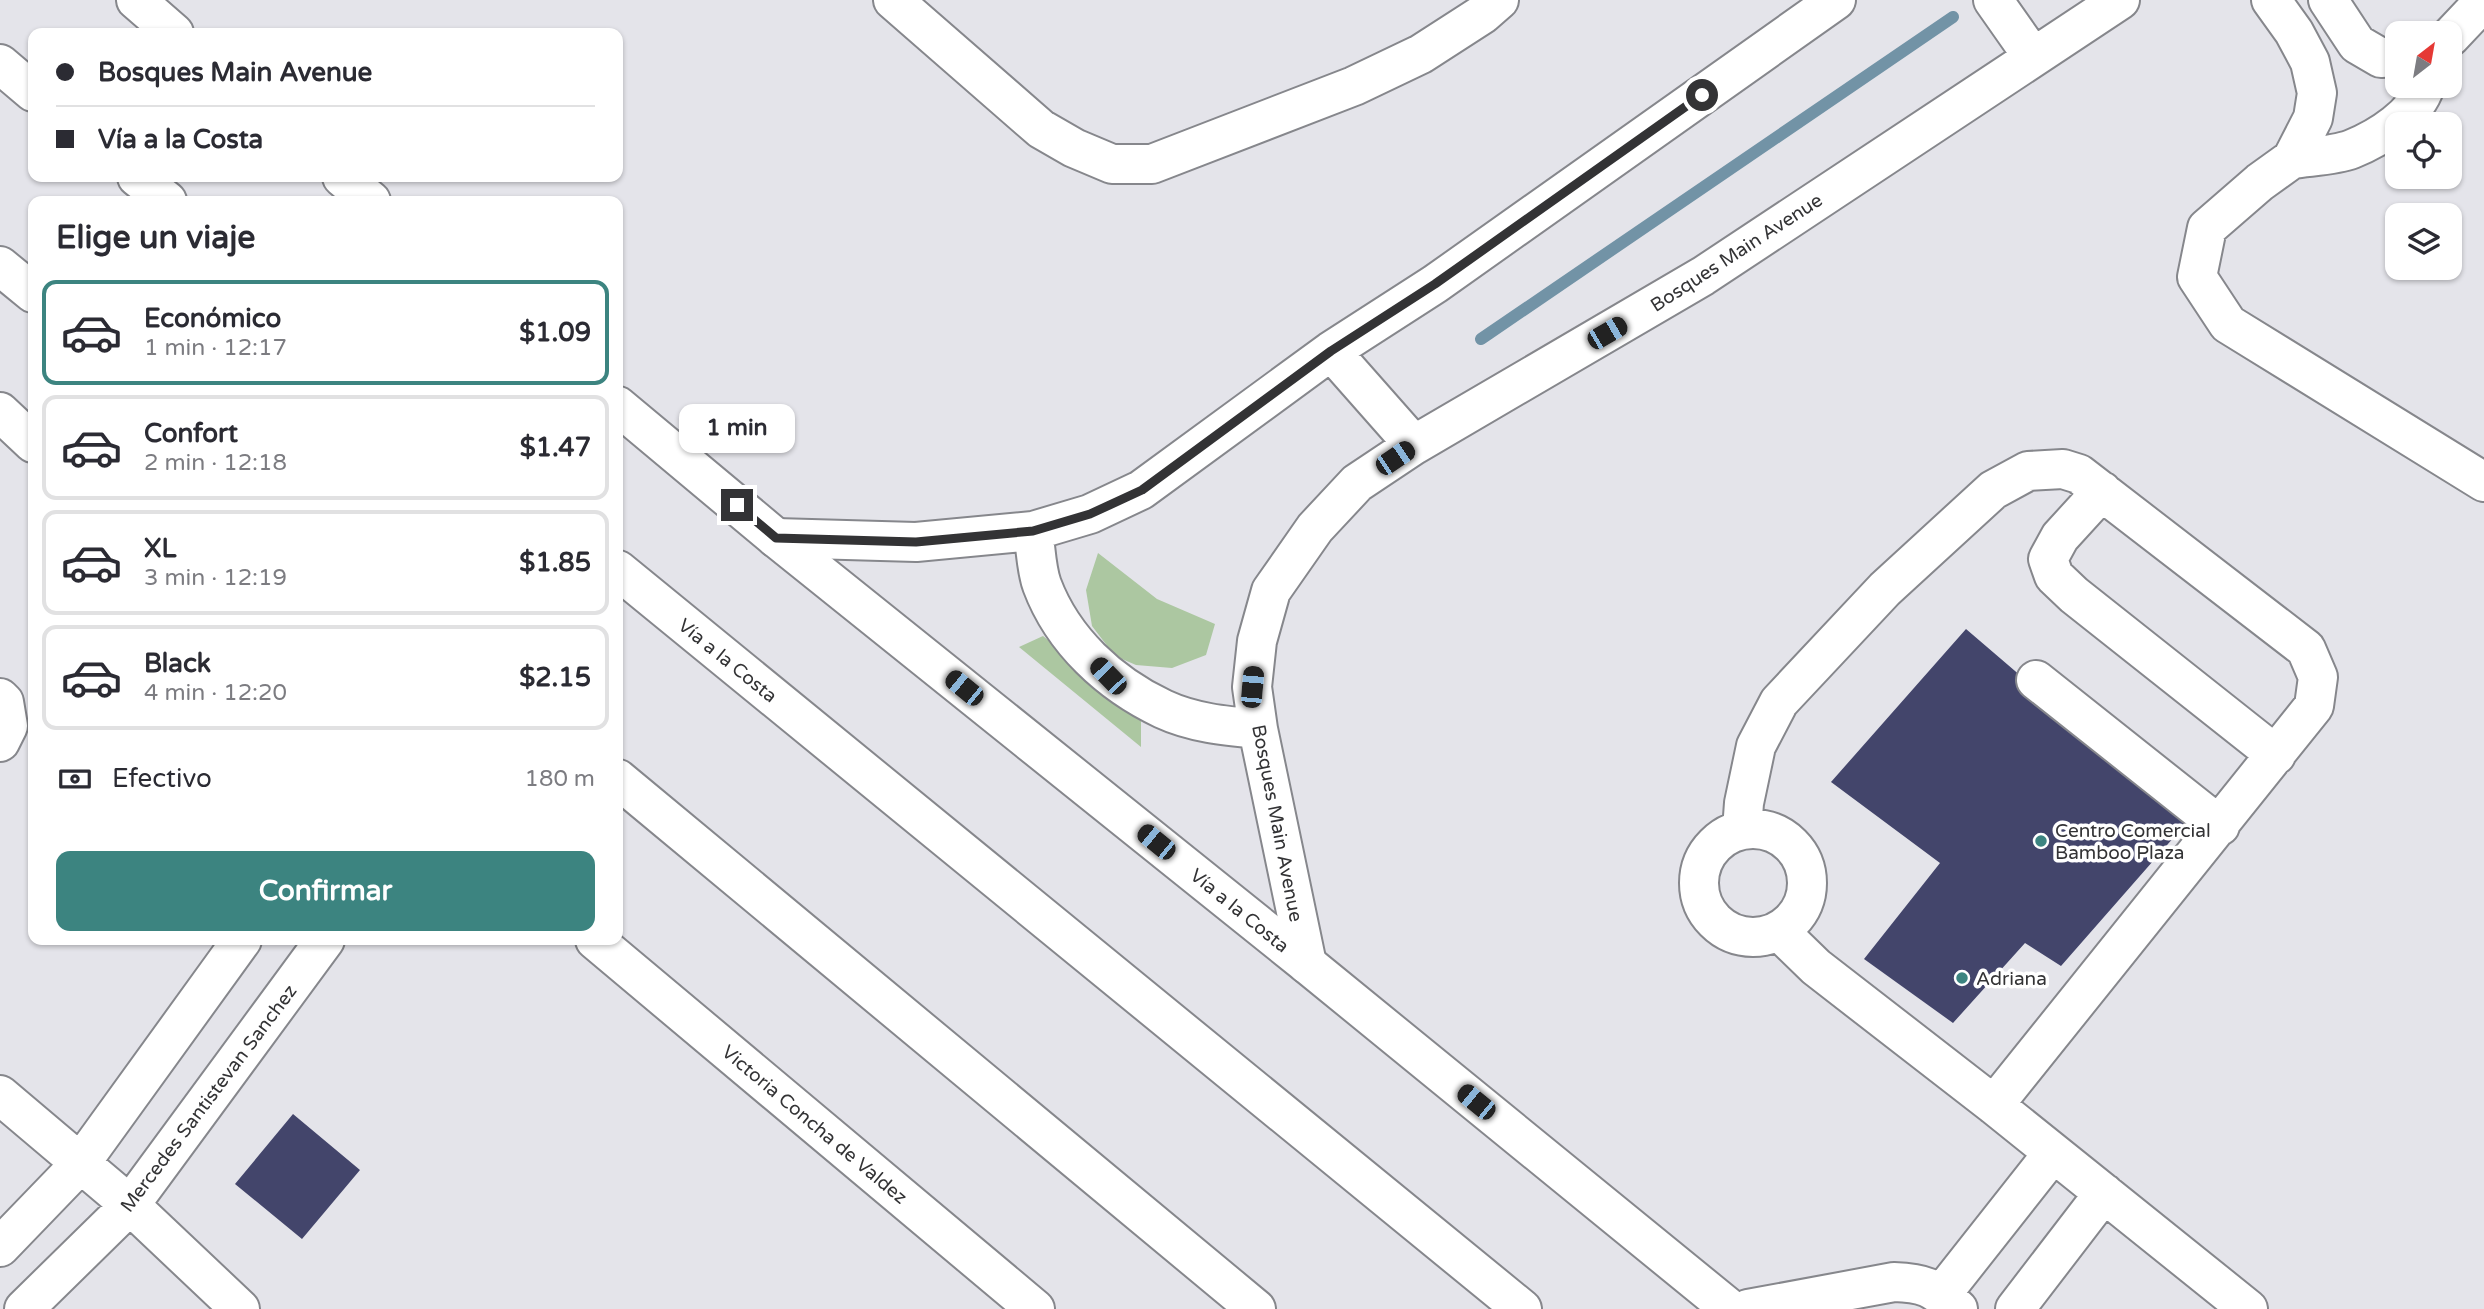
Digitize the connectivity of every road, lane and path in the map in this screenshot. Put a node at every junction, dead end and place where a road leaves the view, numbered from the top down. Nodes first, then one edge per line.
1 (136, 0) edge
2 (893, 0) edge
3 (1499, 0) edge
4 (1836, 0) edge
5 (1993, 0) edge
6 (2120, 0) edge
7 (2271, 0) edge
8 (2328, 0) edge
9 (2484, 1) edge
10 (2462, 24) edge
11 (168, 28) edge
12 (2033, 57) junction
13 (2385, 58) edge
14 (0, 64) edge
15 (28, 88) edge
16 (2419, 98) edge
17 (2292, 159) junction
18 (142, 182) edge
19 (348, 182) edge
20 (161, 196) edge
21 (365, 196) edge
22 (0, 266) edge
23 (28, 289) edge
24 (1331, 351) junction
25 (623, 410) edge
26 (0, 412) edge
27 (28, 438) edge
28 (1414, 445) junction
29 (2484, 482) edge
30 (2102, 491) junction
31 (1033, 531) junction
32 (776, 538) junction
33 (623, 574) edge
34 (2036, 680) dead end
35 (0, 698) edge
36 (1258, 730) junction
37 (0, 742) edge
38 (2276, 755) junction
39 (623, 783) edge
40 (2220, 826) junction
41 (1742, 830) junction
42 (1779, 931) junction
43 (238, 945) edge
44 (321, 945) edge
45 (602, 945) edge
46 (1307, 964) junction
47 (0, 1095) edge
48 (1994, 1105) junction
49 (2053, 1153) junction
50 (80, 1164) junction
51 (2104, 1194) junction
52 (130, 1205) junction
53 (0, 1247) edge
54 (1949, 1302) edge
55 (24, 1309) edge
56 (240, 1309) edge
57 (1035, 1309) edge
58 (1256, 1309) edge
59 (1522, 1309) edge
60 (1730, 1309) edge
61 (1748, 1309) edge
62 (2015, 1309) edge
63 (2248, 1309) edge

1 - 11 main road
2 - 3 main road
4 - 24 main road
5 - 12 main road
6 - 12 main road, Bosques Main Avenue
7 - 17 main road
8 - 13 main road
9 - 10 main road
12 - 28 main road, Bosques Main Avenue
14 - 15 main road
16 - 17 main road
17 - 29 main road
18 - 20 main road
19 - 21 main road
22 - 23 main road
24 - 28 main road
24 - 31 main road
25 - 32 main road, Vía a la Costa
26 - 27 main road
28 - 36 main road, Bosques Main Avenue
30 - 38 main road
30 - 38 main road
30 - 41 main road
31 - 32 main road
31 - 36 main road
32 - 46 main road, Vía a la Costa
33 - 59 main road, Vía a la Costa
34 - 40 main road
35 - 37 main road
36 - 46 main road, Bosques Main Avenue
38 - 40 main road
39 - 58 main road
40 - 48 main road
41 - 42 main road
41 - 42 main road
42 - 48 main road
43 - 50 main road
44 - 52 main road, Mercedes Santistevan Sanchez
45 - 57 main road, Victoria Concha de Valdez
46 - 60 main road, Vía a la Costa
47 - 50 main road
48 - 49 main road
49 - 51 main road
49 - 54 main road
50 - 52 main road
50 - 53 main road
51 - 62 main road
51 - 63 main road
52 - 55 main road, Mercedes Santistevan Sanchez
52 - 56 main road
54 - 61 main road

